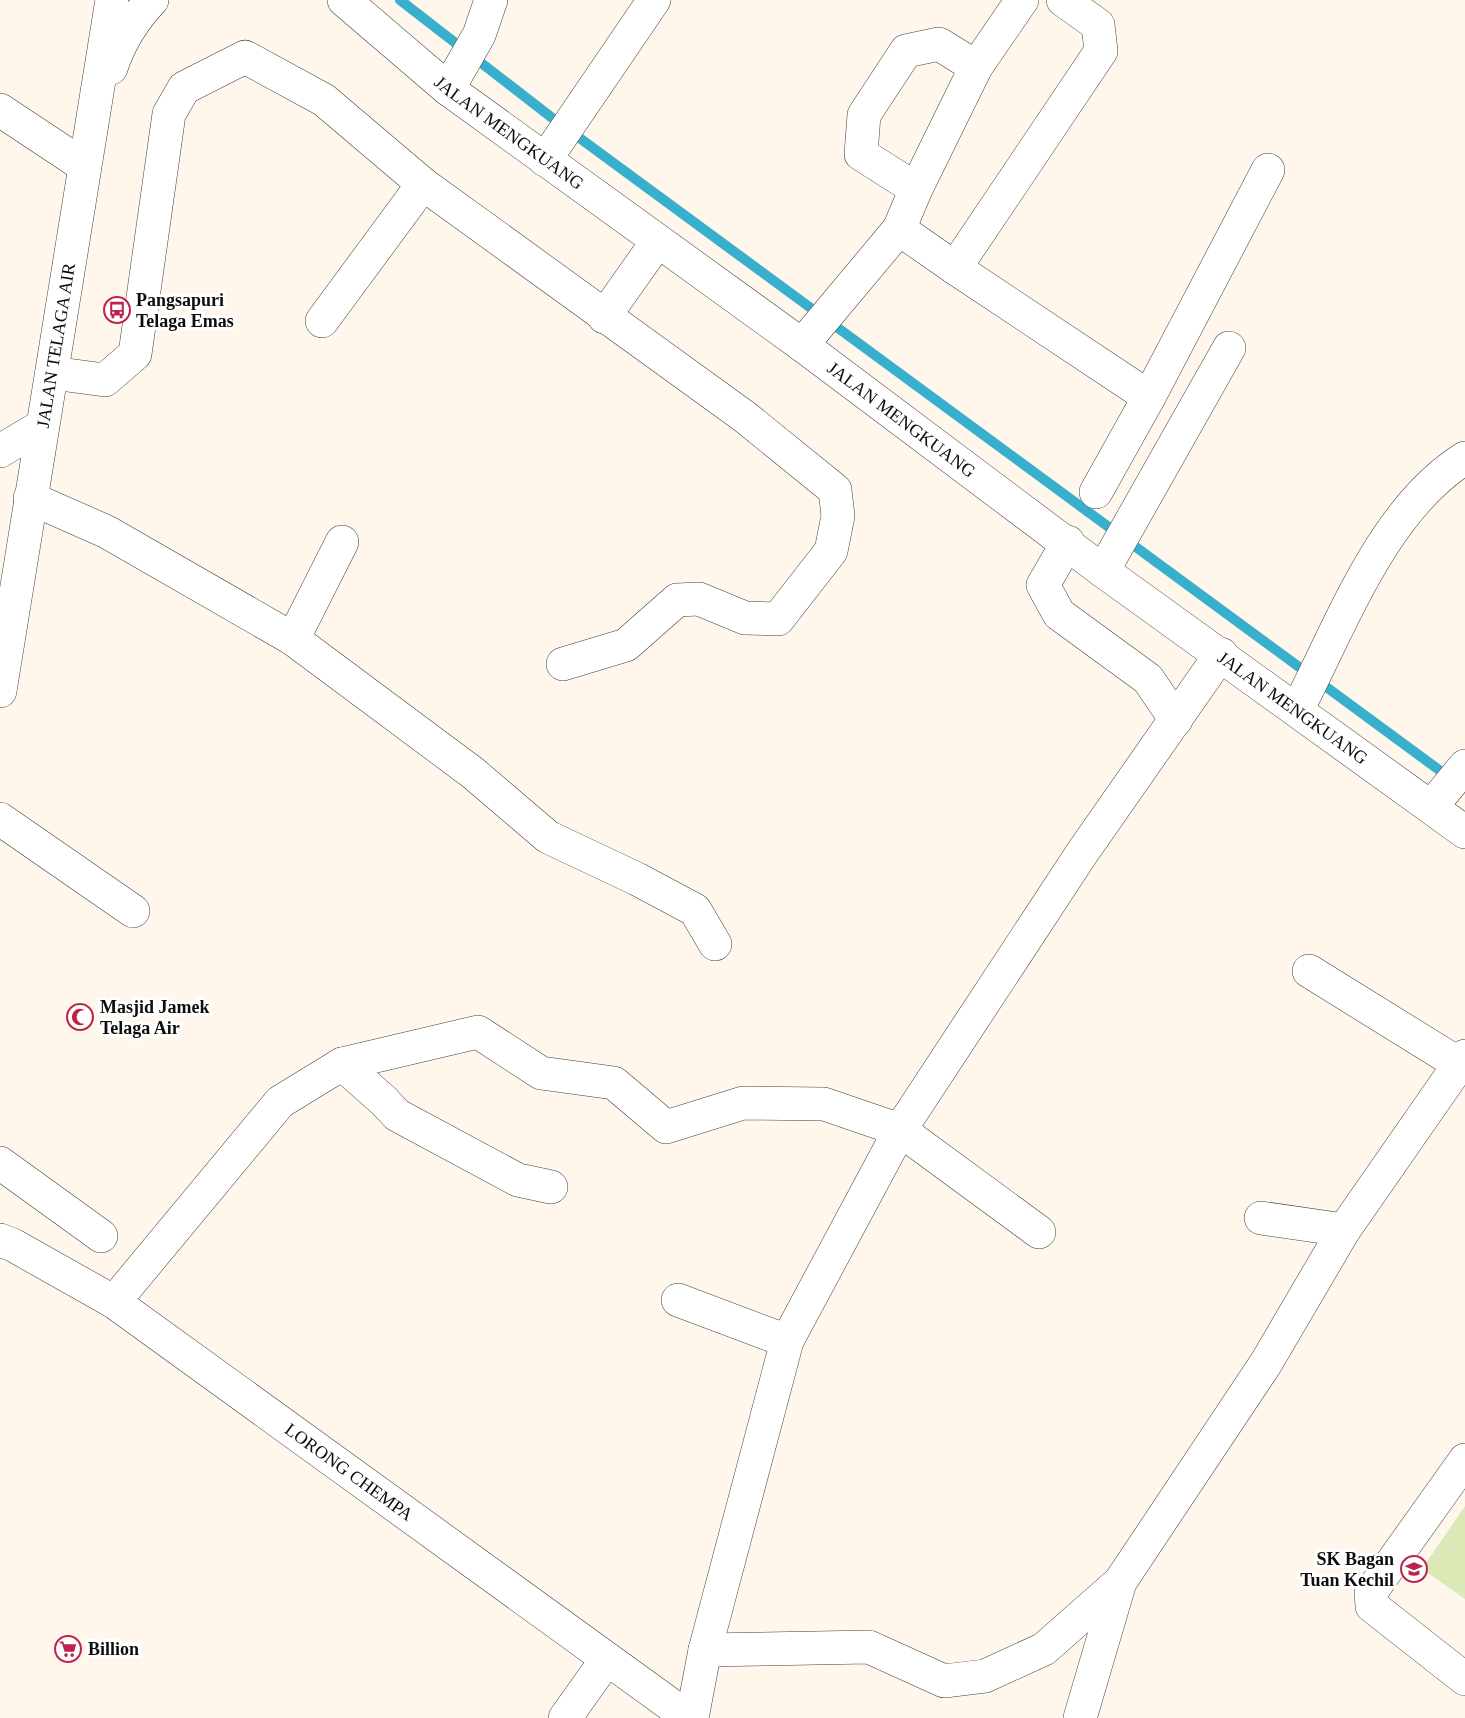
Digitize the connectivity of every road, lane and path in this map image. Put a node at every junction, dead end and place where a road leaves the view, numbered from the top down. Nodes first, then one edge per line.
1 (112, 0) edge
2 (152, 0) edge
3 (344, 0) edge
4 (490, 0) edge
5 (654, 0) edge
6 (1022, 0) edge
7 (1063, 0) edge
8 (976, 67) junction
9 (454, 79) junction
10 (0, 110) edge
11 (551, 152) junction
12 (83, 165) junction
13 (1268, 170) dead end
14 (423, 184) junction
15 (915, 189) junction
16 (899, 229) junction
17 (657, 242) junction
18 (955, 268) junction
19 (604, 317) junction
20 (322, 321) dead end
21 (808, 338) junction
22 (1229, 348) dead end
23 (52, 374) junction
24 (1149, 397) junction
25 (42, 426) junction
26 (0, 451) edge
27 (1465, 458) edge
28 (1096, 492) dead end
29 (30, 498) junction
30 (342, 542) dead end
31 (1068, 542) junction
32 (1108, 561) junction
33 (5, 618) edge
34 (293, 639) junction
35 (1221, 654) junction
36 (563, 664) dead end
37 (0, 691) edge
38 (1302, 702) junction
39 (1176, 720) junction
40 (1464, 766) edge
41 (1436, 800) junction
42 (0, 819) edge
43 (1465, 832) edge
44 (133, 911) dead end
45 (715, 944) dead end
46 (1310, 971) dead end
47 (1462, 1060) edge
48 (342, 1064) junction
49 (900, 1130) junction
50 (0, 1163) edge
51 (550, 1186) dead end
52 (1261, 1218) dead end
53 (1344, 1230) junction
54 (1040, 1232) dead end
55 (101, 1236) dead end
56 (0, 1240) edge
57 (678, 1300) dead end
58 (114, 1302) junction
59 (787, 1341) junction
60 (1465, 1460) edge
61 (1120, 1582) junction
62 (705, 1650) junction
63 (607, 1659) junction
64 (1465, 1679) edge
65 (565, 1718) edge
66 (690, 1718) edge
67 (1080, 1718) edge

1 - 12 street, JALAN TELAGA AIR
2 - 12 street
3 - 9 street, JALAN MENGKUANG
4 - 9 street
5 - 11 street
6 - 8 street
7 - 18 street
8 - 15 street
8 - 15 street
9 - 11 street, JALAN MENGKUANG
10 - 12 street
11 - 17 street, JALAN MENGKUANG
12 - 23 street, JALAN TELAGA AIR
13 - 24 street
14 - 19 street
14 - 20 street
14 - 23 street
15 - 16 street
16 - 18 street
16 - 21 street
17 - 19 street
17 - 21 street, JALAN MENGKUANG
18 - 24 street
19 - 36 street
21 - 31 street, JALAN MENGKUANG
22 - 32 street
23 - 25 street, JALAN TELAGA AIR
24 - 28 street
25 - 26 street
25 - 29 street, JALAN TELAGA AIR
27 - 38 street
29 - 33 street, JALAN TELAGA AIR
29 - 34 street
30 - 34 street
31 - 32 street, JALAN MENGKUANG
31 - 39 street
32 - 35 street, JALAN MENGKUANG
33 - 37 street, JALAN TELAGA AIR
34 - 45 street
35 - 38 street, JALAN MENGKUANG
35 - 39 street
38 - 41 street, JALAN MENGKUANG
39 - 49 street
40 - 41 street
41 - 43 street, JALAN MENGKUANG
42 - 44 street
46 - 47 street
47 - 53 street
48 - 49 street
48 - 51 street
48 - 58 street
49 - 54 street
49 - 59 street
50 - 55 street
52 - 53 street
53 - 61 street
56 - 58 street, LORONG CHEMPA
57 - 59 street
58 - 63 street, LORONG CHEMPA
59 - 62 street
60 - 64 street
61 - 62 street
61 - 67 street
62 - 66 street
63 - 65 street
63 - 66 street, LORONG CHEMPA

